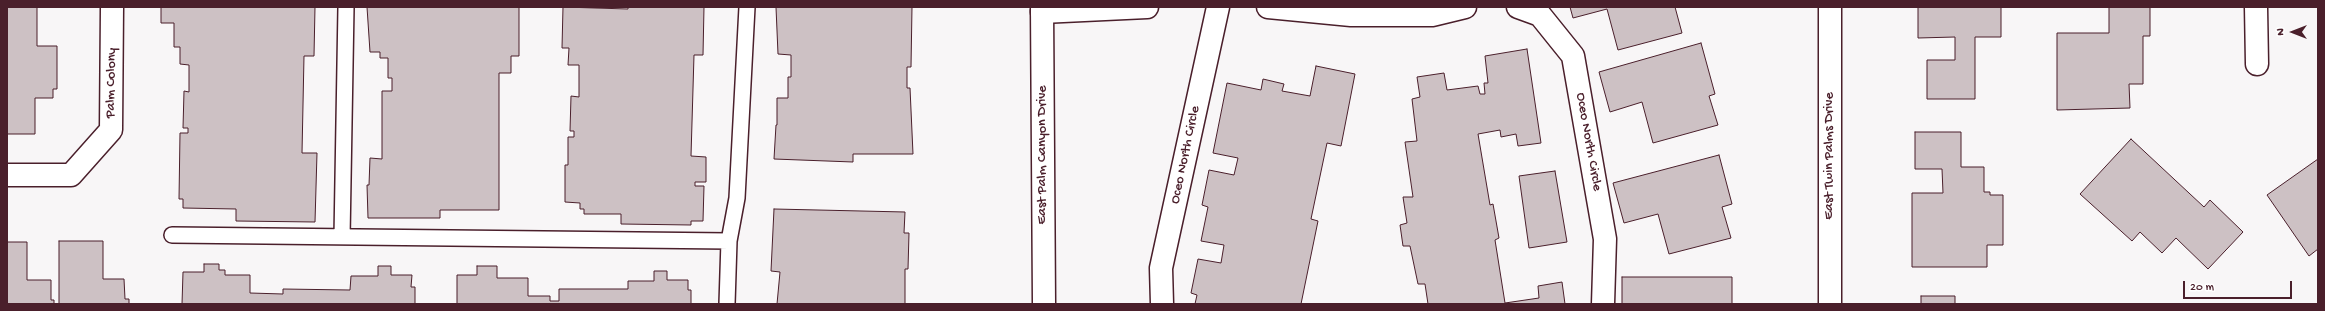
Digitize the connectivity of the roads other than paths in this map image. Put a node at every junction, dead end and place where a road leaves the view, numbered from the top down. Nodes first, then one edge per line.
1 (112, 7) edge
2 (346, 7) edge
3 (747, 7) edge
4 (1147, 7) edge
5 (1218, 7) edge
6 (1268, 7) edge
7 (1465, 7) edge
8 (1518, 7) edge
9 (1830, 7) edge
10 (2256, 7) edge
11 (1042, 9) edge
12 (2257, 64) dead end
13 (7, 174) edge
14 (172, 235) dead end
15 (342, 237) junction
16 (729, 241) junction
17 (727, 304) edge
18 (1044, 304) edge
19 (1162, 304) edge
20 (1603, 304) edge
21 (1830, 304) edge

1 - 13 street, Palm Colony
2 - 15 lane
3 - 16 lane
4 - 11 street
5 - 19 street, Oceo North Circle
6 - 7 street
8 - 20 street, Oceo North Circle
9 - 21 street, East Twin Palms Drive
10 - 12 street
11 - 18 street, East Palm Canyon Drive
14 - 15 lane
15 - 16 lane
16 - 17 lane

